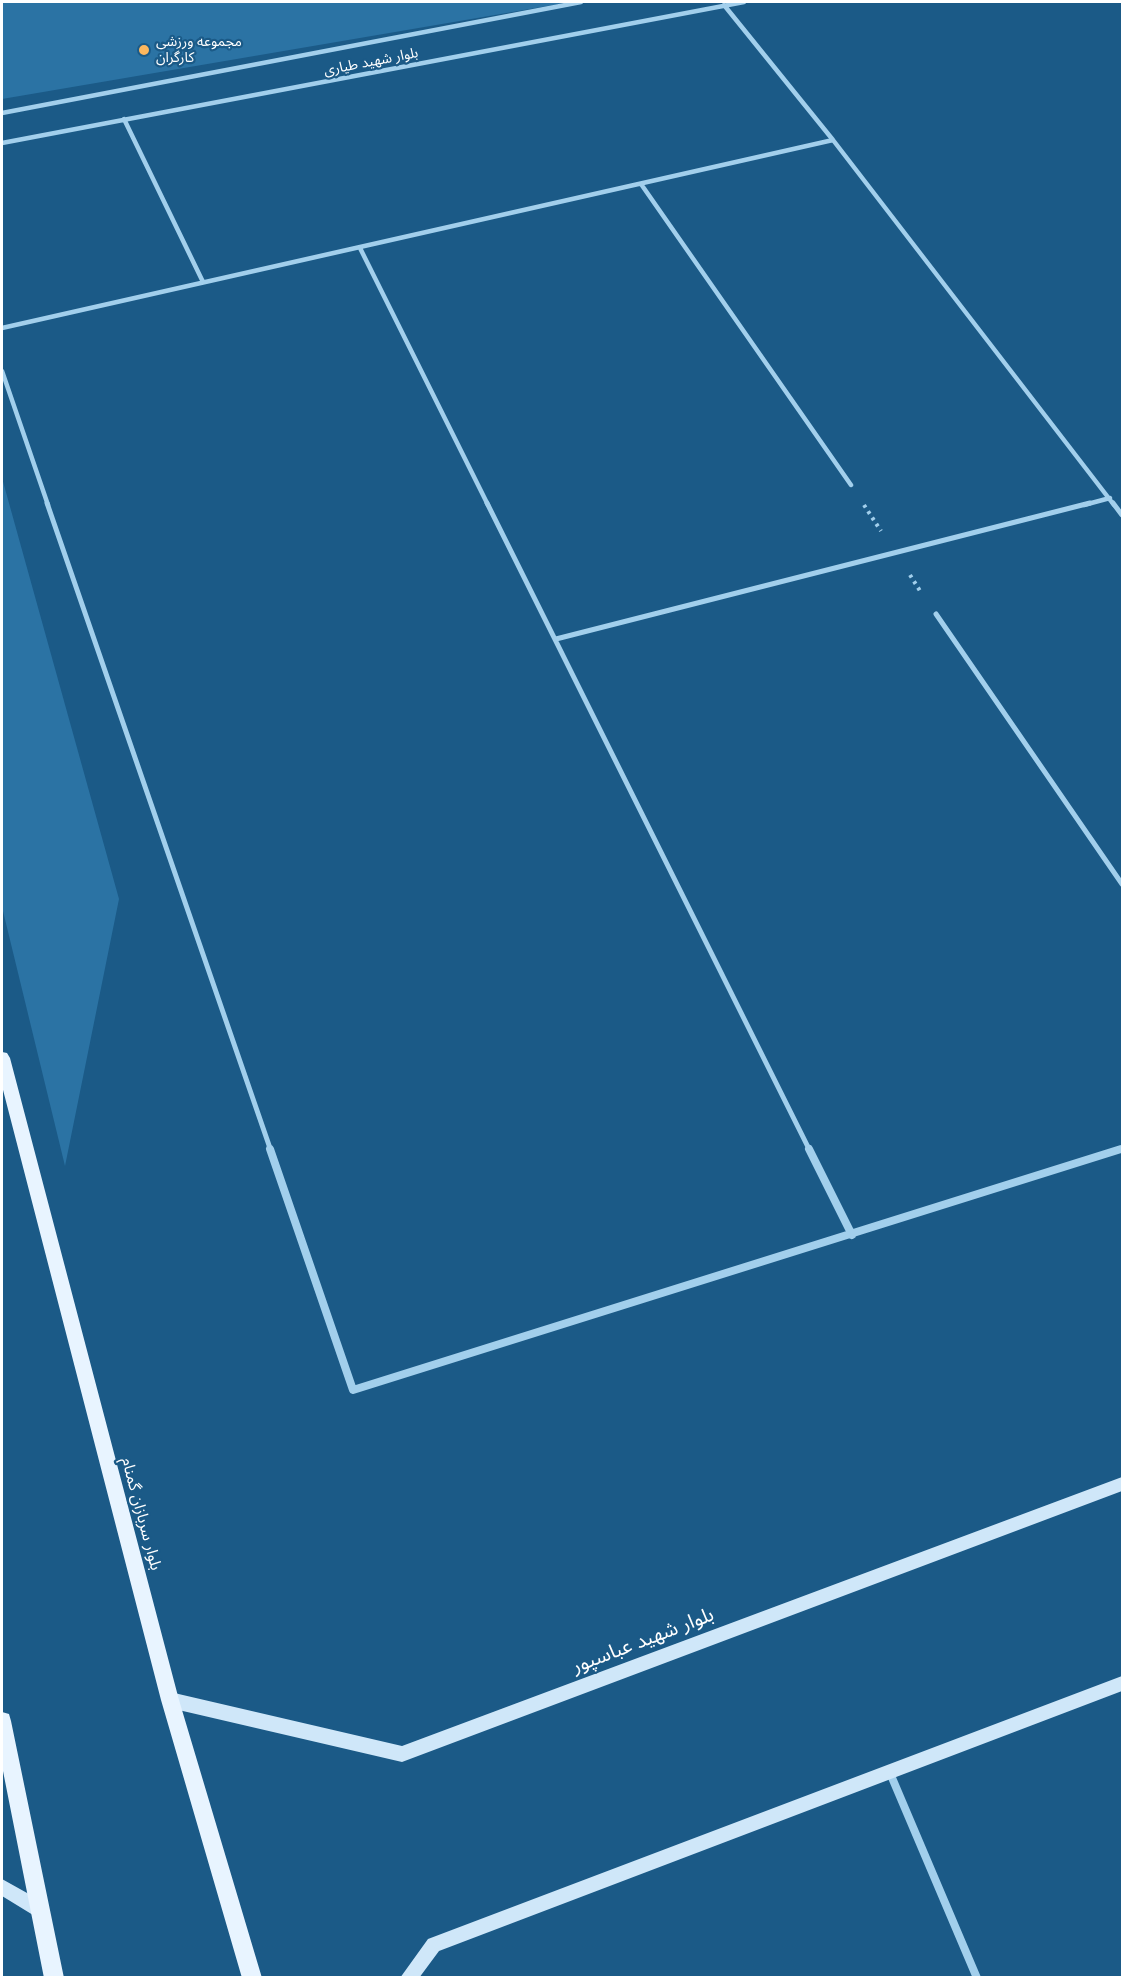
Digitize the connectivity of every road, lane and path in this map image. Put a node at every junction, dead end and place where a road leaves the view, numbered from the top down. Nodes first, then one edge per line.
1 (581, 2) edge
2 (744, 2) edge
3 (724, 5) junction
4 (2, 113) edge
5 (124, 119) junction
6 (833, 140) junction
7 (2, 143) edge
8 (641, 184) junction
9 (360, 248) junction
10 (203, 282) junction
11 (2, 328) edge
12 (2, 371) edge
13 (851, 485) dead end
14 (1110, 498) junction
15 (1122, 515) edge
16 (936, 614) dead end
17 (556, 639) junction
18 (1122, 884) edge
19 (2, 1058) edge
20 (1122, 1149) edge
21 (852, 1235) junction
22 (1122, 1484) edge
23 (1122, 1684) edge
24 (170, 1700) junction
25 (2, 1721) edge
26 (890, 1773) junction
27 (2, 1887) edge
28 (39, 1909) junction
29 (54, 1977) edge
30 (252, 1977) edge
31 (408, 1977) edge
32 (977, 1977) edge

1 - 4 street, بلوار شهید طیاری
2 - 3 street, بلوار شهید طیاری
3 - 5 street, بلوار شهید طیاری
3 - 6 street
5 - 7 street, بلوار شهید طیاری
5 - 10 street
6 - 8 street
6 - 14 street
8 - 9 street
8 - 13 street
9 - 10 street
9 - 17 street
10 - 11 street
12 - 21 street
14 - 15 street
14 - 17 street
16 - 18 street
17 - 21 street
19 - 24 main road, بلوار سربازان گمنام
20 - 21 street
22 - 24 street, بلوار شهید عباسپور
23 - 26 street
24 - 30 main road, بلوار سربازان گمنام
25 - 28 main road
26 - 31 street
26 - 32 street
27 - 28 street
28 - 29 main road

